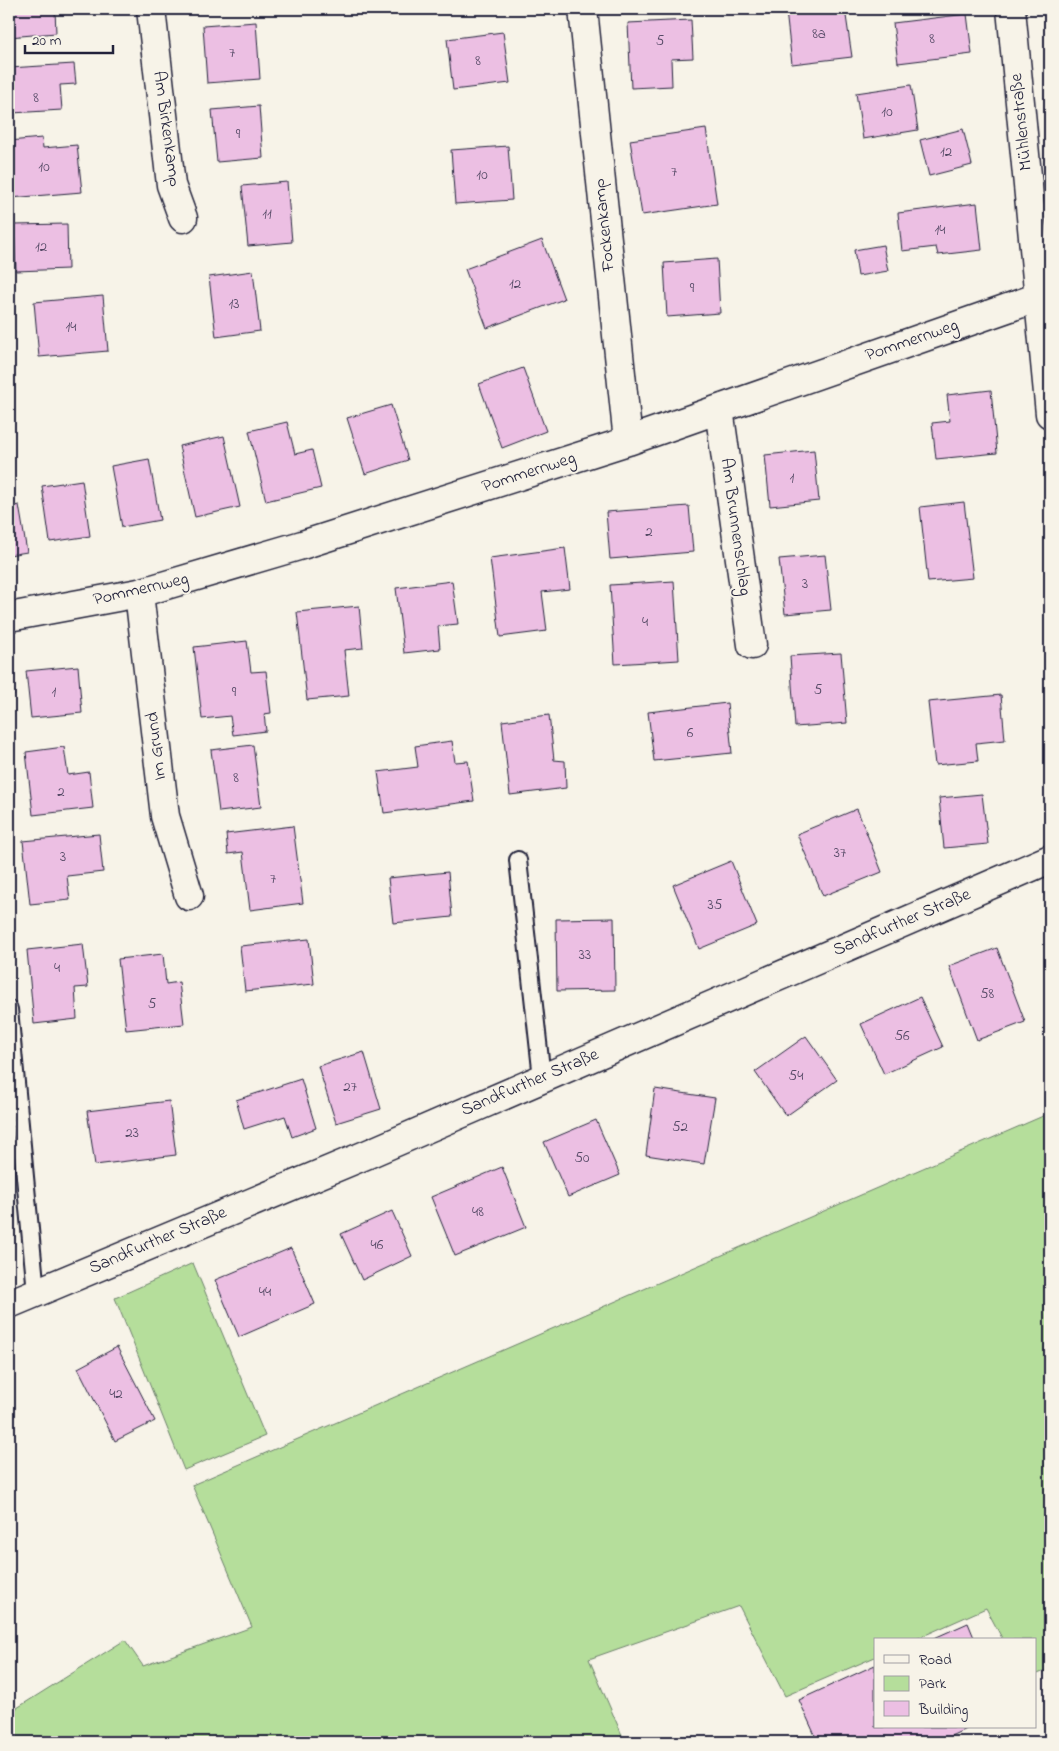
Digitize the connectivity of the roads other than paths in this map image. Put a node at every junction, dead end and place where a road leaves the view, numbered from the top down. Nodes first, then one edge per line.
1 (151, 9) edge
2 (583, 9) edge
3 (1011, 9) edge
4 (183, 218) dead end
5 (1039, 297) junction
6 (719, 409) junction
7 (1050, 414) edge
8 (628, 441) junction
9 (139, 593) junction
10 (9, 617) edge
11 (752, 645) dead end
12 (1050, 859) edge
13 (518, 860) dead end
14 (189, 896) dead end
15 (9, 1009) edge
16 (542, 1078) junction
17 (36, 1292) junction
18 (9, 1304) edge

1 - 4 street, Am Birkenkamp
2 - 8 street, Fockenkamp
3 - 5 street, Mühlenstraße
5 - 6 street, Pommernweg
5 - 7 street, Mühlenstraße
6 - 8 street, Pommernweg
6 - 11 street, Am Brunnenschlag
8 - 9 street, Pommernweg
9 - 10 street, Pommernweg
9 - 14 street, Im Grund
12 - 16 street, Sandfurther Straße
13 - 16 lane
15 - 17 lane
16 - 17 street, Sandfurther Straße
17 - 18 street, Sandfurther Straße

